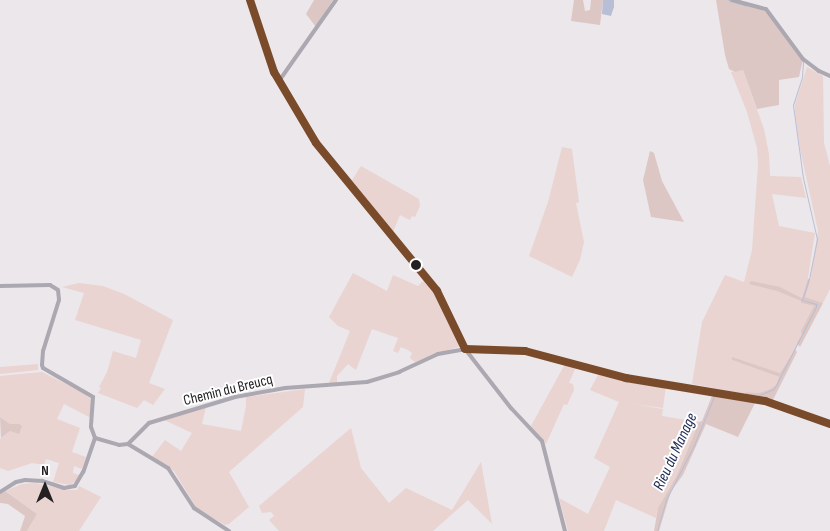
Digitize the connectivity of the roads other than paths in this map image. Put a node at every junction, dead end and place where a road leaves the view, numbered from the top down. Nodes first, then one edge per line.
1 (250, 0) edge
2 (336, 0) edge
3 (732, 0) edge
4 (830, 76) edge
5 (279, 81) junction
6 (0, 286) edge
7 (465, 348) junction
8 (830, 424) edge
9 (95, 438) junction
10 (128, 444) junction
11 (0, 492) edge
12 (229, 531) edge
13 (565, 531) edge

1 - 5 street
2 - 5 street
3 - 4 street
5 - 7 street
6 - 9 street
7 - 8 street
7 - 10 street, Chemin du Breucq
7 - 13 street
9 - 10 street
9 - 11 street
10 - 12 street

